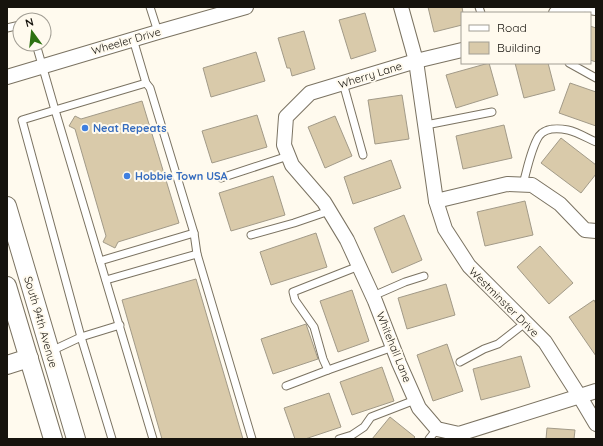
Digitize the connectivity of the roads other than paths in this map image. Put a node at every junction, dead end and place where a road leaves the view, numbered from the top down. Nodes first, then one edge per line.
1 (150, 7) edge
2 (246, 7) edge
3 (401, 7) edge
4 (580, 7) edge
5 (590, 7) edge
6 (596, 8) edge
7 (560, 12) edge
8 (158, 32) junction
9 (133, 39) junction
10 (461, 50) edge
11 (38, 52) edge
12 (416, 61) junction
13 (571, 64) edge
14 (42, 66) junction
15 (7, 77) edge
16 (596, 78) edge
17 (146, 83) junction
18 (343, 83) junction
19 (56, 110) junction
20 (492, 112) dead end
21 (286, 117) joint
22 (426, 125) junction
23 (596, 142) edge
24 (363, 155) dead end
25 (288, 156) junction
26 (222, 178) dead end
27 (523, 184) junction
28 (436, 201) junction
29 (7, 206) edge
30 (329, 210) junction
31 (596, 231) edge
32 (194, 233) junction
33 (251, 235) dead end
34 (197, 254) junction
35 (100, 261) junction
36 (359, 266) junction
37 (424, 276) dead end
38 (106, 280) junction
39 (7, 286) edge
40 (373, 296) junction
41 (526, 324) junction
42 (120, 325) junction
43 (81, 337) junction
44 (393, 347) junction
45 (49, 352) junction
46 (29, 358) junction
47 (460, 362) dead end
48 (7, 365) edge
49 (328, 370) junction
50 (286, 386) dead end
51 (596, 391) edge
52 (580, 397) junction
53 (415, 400) junction
54 (596, 424) edge
55 (431, 436) edge
56 (53, 439) edge
57 (76, 439) edge
58 (112, 439) edge
59 (153, 439) edge
60 (252, 439) edge
61 (339, 439) edge

1 - 8 lane
2 - 8 street, Wheeler Drive
3 - 12 street, Westminster Drive
4 - 7 street
5 - 6 street
8 - 9 street, Wheeler Drive
9 - 14 street, Wheeler Drive
9 - 17 lane
10 - 12 street, Wherry Lane
11 - 14 lane
12 - 18 street, Wherry Lane
12 - 22 street, Westminster Drive
13 - 16 lane
14 - 15 street, Wheeler Drive
14 - 19 lane
17 - 19 lane
17 - 32 lane
18 - 21 street, Wherry Lane
18 - 24 lane
19 - 35 lane
19 - 43 lane
20 - 22 lane
21 - 25 street, Whitehall Lane
22 - 28 street, Westminster Drive
23 - 27 lane
25 - 26 lane
25 - 30 street, Whitehall Lane
27 - 28 street
27 - 31 street
28 - 41 street, Westminster Drive
29 - 45 street, South 94th Avenue
30 - 33 lane
30 - 36 street, Whitehall Lane
32 - 34 lane
32 - 35 lane
34 - 38 lane
34 - 60 lane
35 - 38 lane
36 - 40 street, Whitehall Lane
36 - 49 lane
37 - 40 lane
38 - 42 lane
39 - 46 street, South 94th Avenue
40 - 44 street, Whitehall Lane
41 - 47 lane
41 - 52 street, Westminster Drive
42 - 43 lane
42 - 59 lane
43 - 45 lane
43 - 58 lane
44 - 49 lane
44 - 53 street, Whitehall Lane
45 - 46 street
45 - 57 street, South 94th Avenue
46 - 48 street
46 - 56 street, South 94th Avenue
49 - 50 lane
51 - 52 street, Whitehall Lane
52 - 54 street, Westminster Drive
52 - 55 street, Whitehall Lane
53 - 55 street, Whitehall Lane
53 - 61 lane

